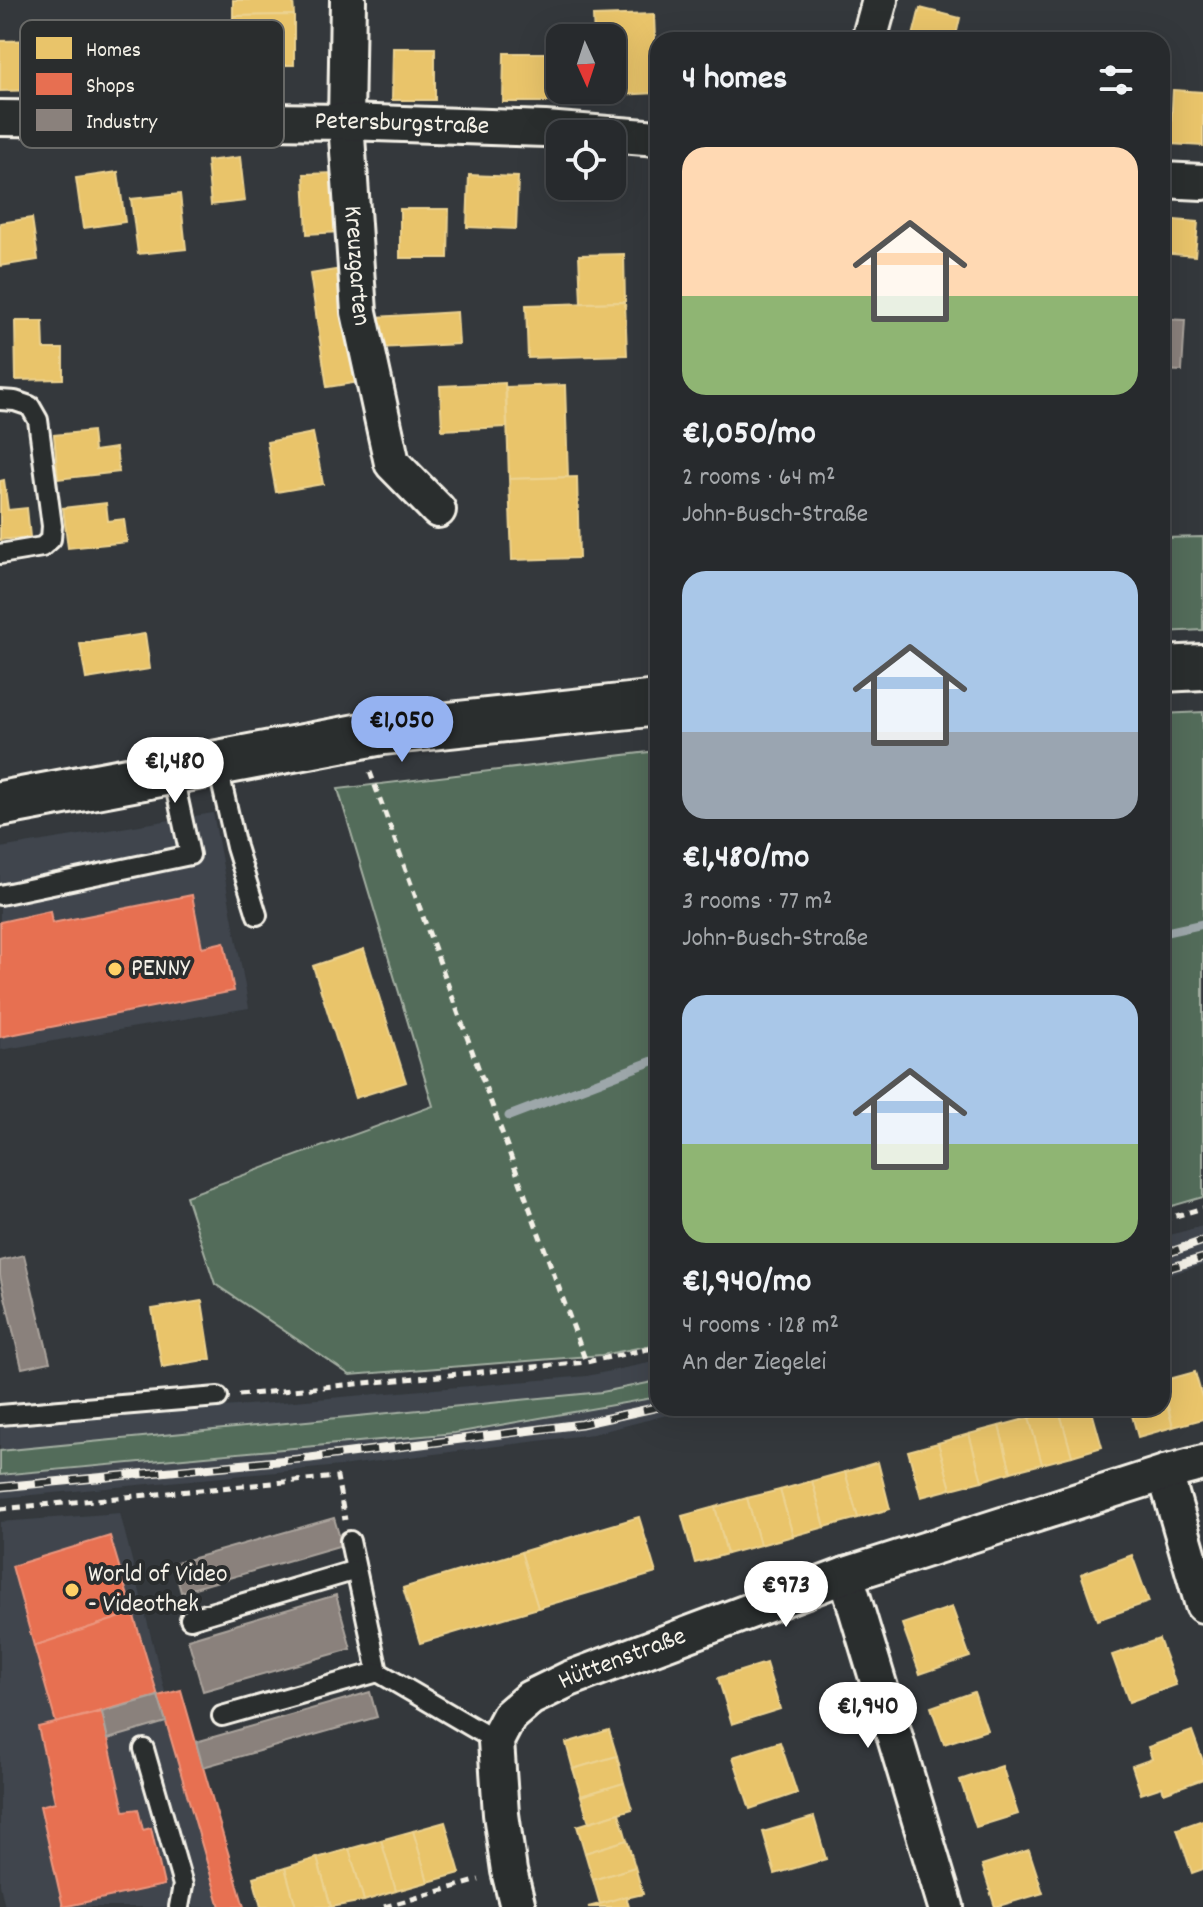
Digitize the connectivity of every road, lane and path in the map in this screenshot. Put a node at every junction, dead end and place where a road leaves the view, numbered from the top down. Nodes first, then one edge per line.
1 (348, 0) edge
2 (880, 0) edge
3 (871, 32) edge
4 (0, 118) edge
5 (20, 118) edge
6 (284, 121) edge
7 (346, 122) junction
8 (650, 137) edge
9 (1170, 180) edge
10 (1203, 182) edge
11 (0, 400) edge
12 (438, 510) dead end
13 (0, 554) edge
14 (1203, 667) edge
15 (1170, 669) edge
16 (650, 704) edge
17 (217, 763) junction
18 (172, 771) junction
19 (370, 771) dead end
20 (0, 804) edge
21 (0, 895) edge
22 (257, 915) dead end
23 (1203, 1208) edge
24 (1170, 1218) edge
25 (650, 1349) edge
26 (586, 1362) junction
27 (218, 1397) joint
28 (0, 1415) edge
29 (1203, 1463) edge
30 (1165, 1473) junction
31 (0, 1509) edge
32 (350, 1541) joint
33 (356, 1570) junction
34 (846, 1575) junction
35 (1203, 1605) edge
36 (190, 1619) dead end
37 (378, 1672) junction
38 (222, 1716) dead end
39 (496, 1741) junction
40 (144, 1749) dead end
41 (509, 1871) junction
42 (179, 1907) edge
43 (384, 1907) edge
44 (518, 1907) edge
45 (946, 1907) edge

1 - 7 street, Kreuzgarten
2 - 3 street
4 - 5 street, Petersburgstraße
6 - 7 street, Petersburgstraße
7 - 8 street, Petersburgstraße
7 - 12 street, Kreuzgarten
9 - 10 street
11 - 13 lane
14 - 15 main road
16 - 17 main road
17 - 18 main road
17 - 22 lane
18 - 20 main road
18 - 21 lane
19 - 26 path
23 - 24 path
25 - 26 path
26 - 27 path
27 - 28 lane
29 - 30 street, Hüttenstraße
30 - 34 street, Hüttenstraße
30 - 35 street
31 - 32 path
32 - 33 lane
33 - 36 lane
33 - 37 lane
34 - 39 street, Hüttenstraße
34 - 45 street
37 - 38 lane
37 - 39 lane
39 - 41 street
40 - 42 lane
41 - 43 path
41 - 44 street

